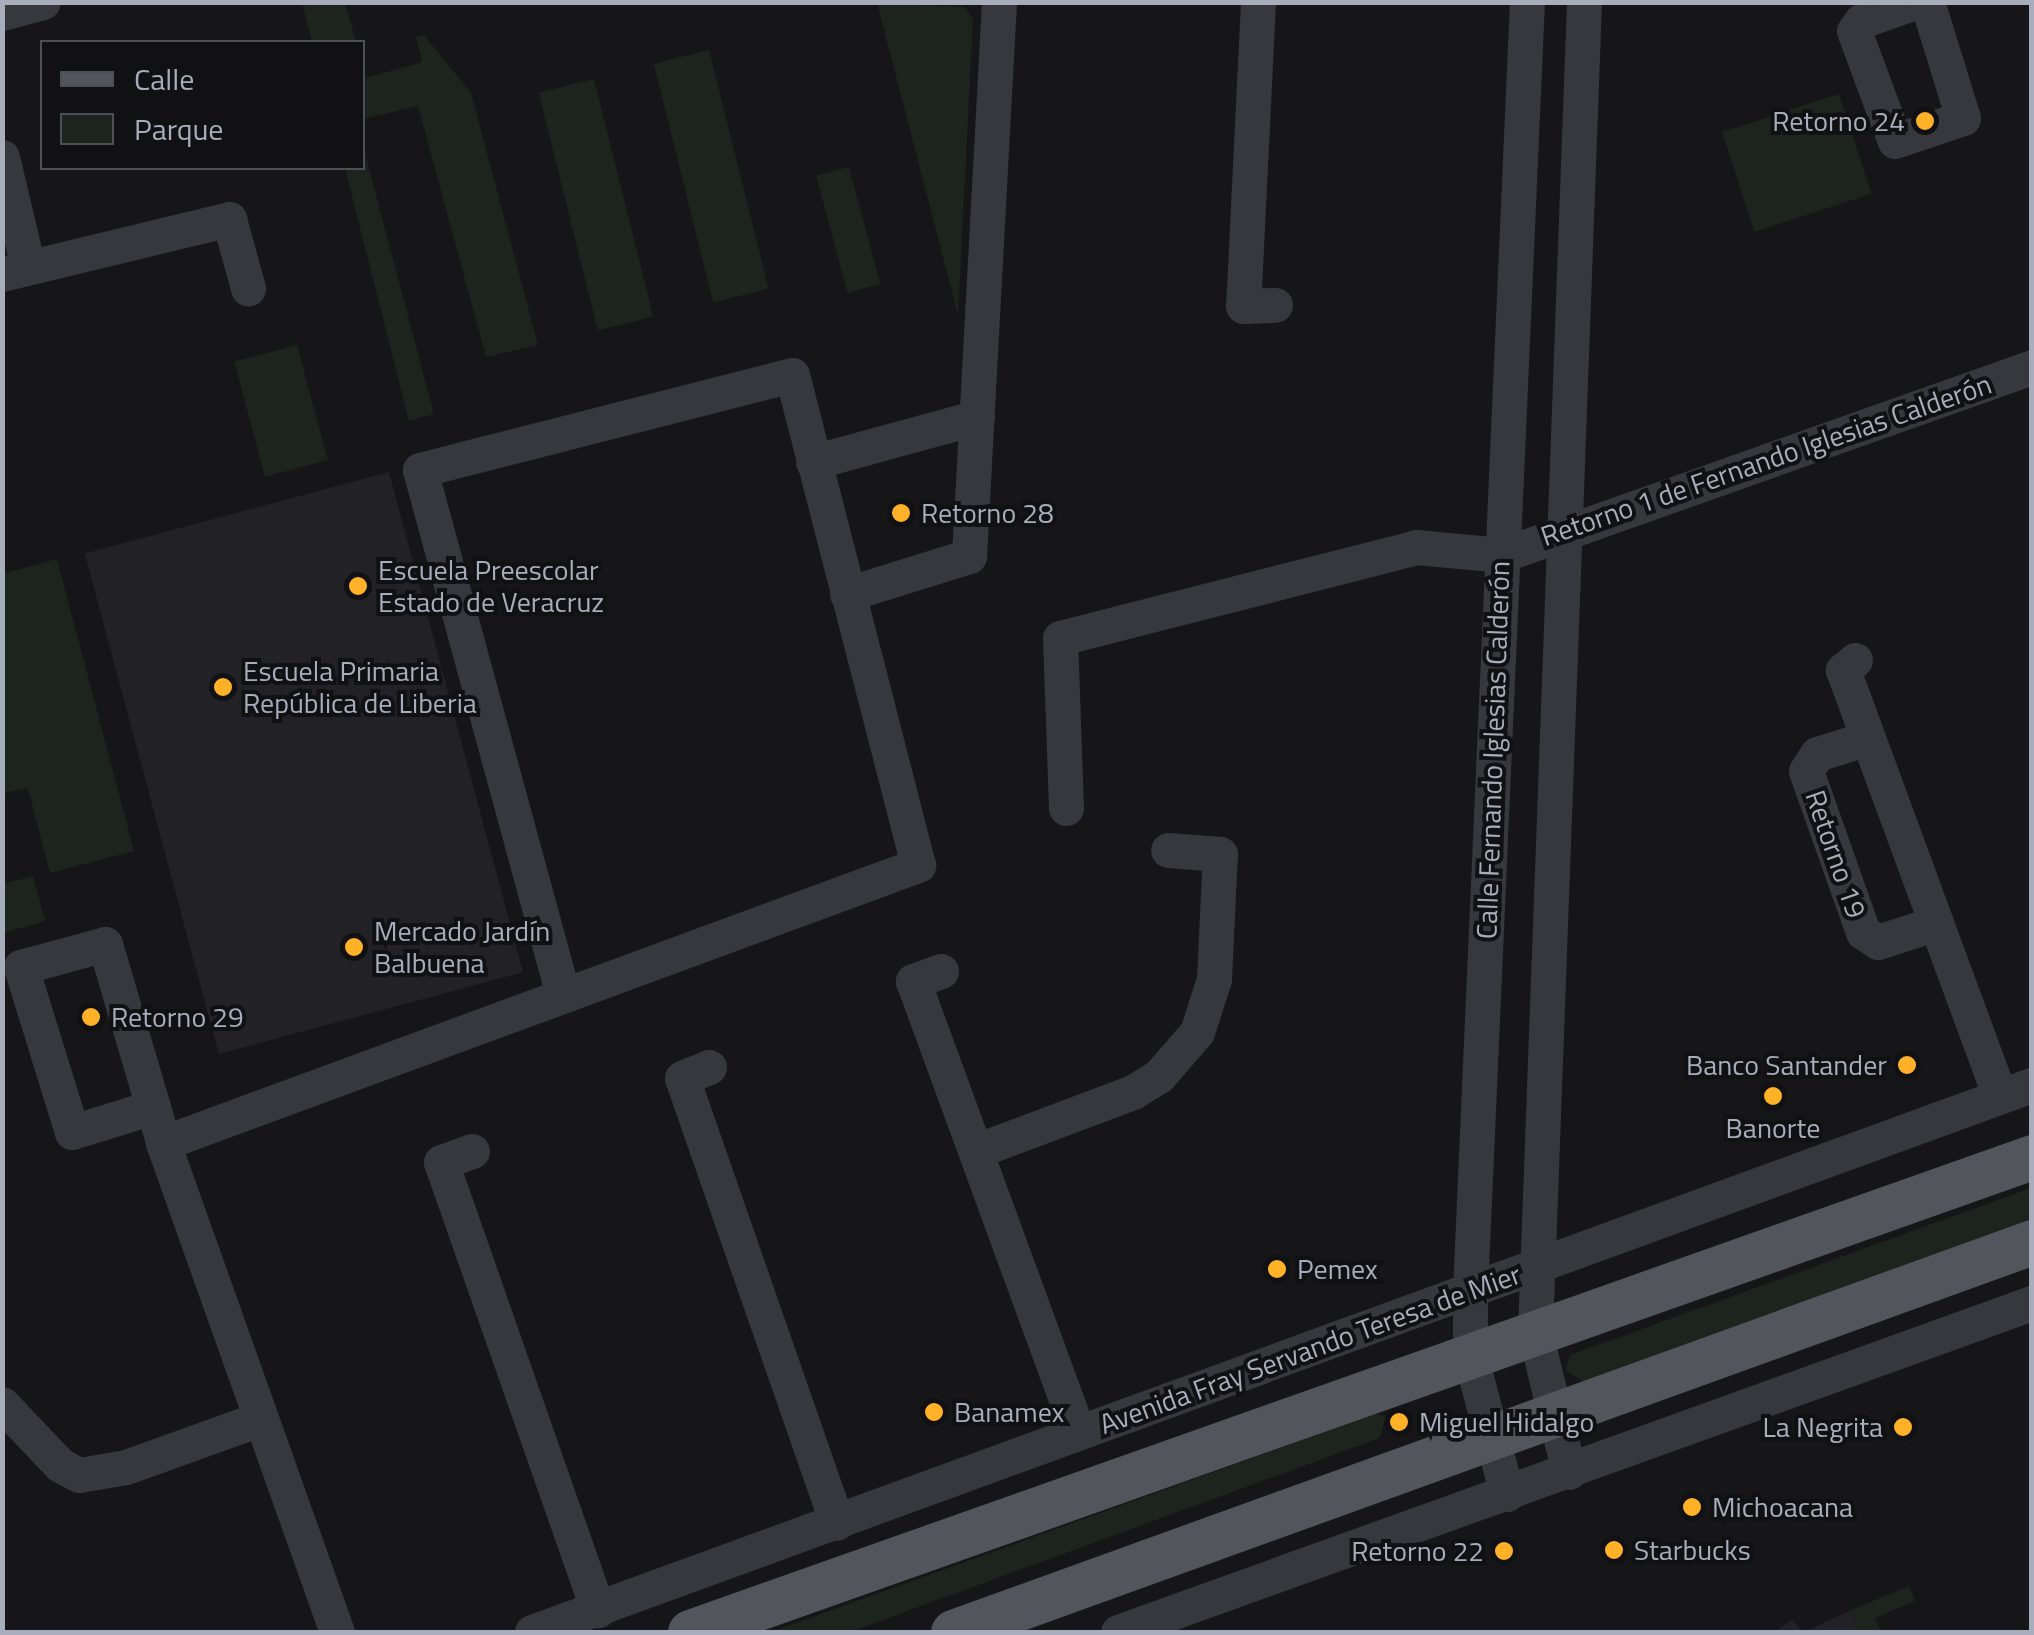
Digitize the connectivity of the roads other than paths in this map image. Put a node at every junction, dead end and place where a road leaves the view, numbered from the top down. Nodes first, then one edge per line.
1 (43, 2) edge
2 (999, 2) edge
3 (1258, 2) edge
4 (1527, 2) edge
5 (1584, 2) edge
6 (1914, 2) edge
7 (1927, 2) edge
8 (2, 13) edge
9 (2, 157) edge
10 (15, 271) edge
11 (248, 288) dead end
12 (1275, 305) dead end
13 (2032, 367) edge
14 (977, 416) junction
15 (813, 462) junction
16 (1562, 532) junction
17 (1502, 555) junction
18 (847, 594) junction
19 (1855, 660) dead end
20 (1868, 738) junction
21 (1066, 808) dead end
22 (1168, 850) dead end
23 (1936, 922) junction
24 (942, 971) dead end
25 (563, 995) junction
26 (709, 1067) dead end
27 (2016, 1090) edge
28 (152, 1107) junction
29 (163, 1143) junction
30 (472, 1151) dead end
31 (976, 1151) junction
32 (2032, 1157) edge
33 (2032, 1242) edge
34 (1536, 1269) junction
35 (1470, 1291) junction
36 (2032, 1303) edge
37 (1535, 1332) junction
38 (1470, 1356) junction
39 (2, 1404) edge
40 (1555, 1416) junction
41 (259, 1419) junction
42 (1078, 1432) junction
43 (1492, 1438) junction
44 (1570, 1472) junction
45 (1507, 1494) junction
46 (836, 1523) junction
47 (598, 1610) junction
48 (1142, 1628) edge
49 (337, 1632) edge
50 (532, 1632) edge
51 (690, 1632) edge
52 (953, 1632) edge

1 - 8 street
2 - 14 street
3 - 12 street
4 - 17 street, Calle Fernando Iglesias Calderón
5 - 16 street
6 - 7 street
9 - 10 street
10 - 11 street
13 - 16 street, Retorno 1 de Fernando Iglesias Calderón
14 - 15 street
14 - 18 street
15 - 18 street
15 - 25 street
16 - 17 street, Retorno 1 de Fernando Iglesias Calderón
16 - 34 street
17 - 21 street
17 - 35 street, Calle Fernando Iglesias Calderón
18 - 25 street
19 - 20 street
20 - 23 street
20 - 23 street, Retorno 19
22 - 31 street
23 - 27 street
24 - 31 street
25 - 29 street
26 - 46 street
27 - 34 street, Avenida Fray Servando Teresa de Mier
28 - 28 street
28 - 29 street
29 - 41 street
30 - 47 street
31 - 42 street
32 - 37 main road, Avenida Fray Servando Teresa de Mier
33 - 40 main road
34 - 35 street, Avenida Fray Servando Teresa de Mier
34 - 37 street
35 - 38 street, Calle Fernando Iglesias Calderón
35 - 42 street, Avenida Fray Servando Teresa de Mier
36 - 44 street
37 - 38 main road, Avenida Fray Servando Teresa de Mier
37 - 40 street
38 - 43 street, Calle Fernando Iglesias Calderón
38 - 51 main road, Avenida Fray Servando Teresa de Mier
39 - 41 street
40 - 43 main road
40 - 44 street
41 - 49 street
42 - 46 street, Avenida Fray Servando Teresa de Mier
43 - 45 street, Calle Fernando Iglesias Calderón
43 - 52 main road
44 - 45 street
45 - 48 street
46 - 47 street, Avenida Fray Servando Teresa de Mier
47 - 50 street, Avenida Fray Servando Teresa de Mier

